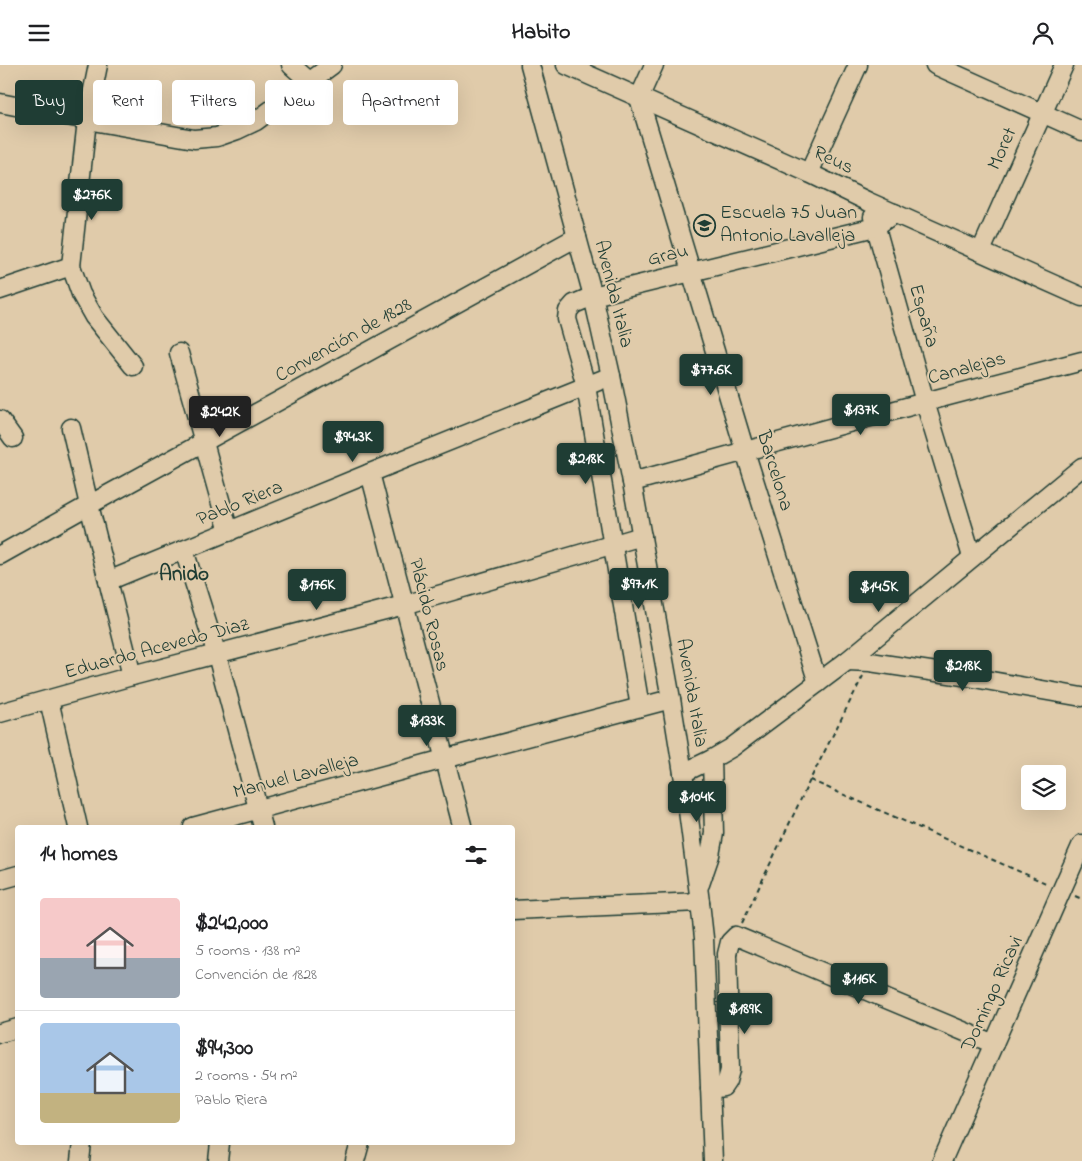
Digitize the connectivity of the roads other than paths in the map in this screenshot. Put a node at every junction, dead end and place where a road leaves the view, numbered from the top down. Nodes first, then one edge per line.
1 (98, 65) edge
2 (291, 65) edge
3 (332, 65) edge
4 (530, 65) edge
5 (566, 65) edge
6 (654, 65) edge
7 (858, 65) edge
8 (935, 65) edge
9 (1064, 65) edge
10 (308, 80) edge
11 (310, 80) edge
12 (639, 98) junction
13 (0, 103) edge
14 (1042, 113) junction
15 (265, 114) edge
16 (87, 120) junction
17 (1082, 131) edge
18 (809, 173) junction
19 (869, 202) junction
20 (895, 213) junction
21 (876, 227) junction
22 (577, 237) junction
23 (981, 251) junction
24 (71, 266) junction
25 (691, 272) junction
26 (0, 291) edge
27 (593, 296) junction
28 (1082, 297) edge
29 (179, 353) dead end
30 (1082, 361) edge
31 (134, 366) dead end
32 (611, 376) junction
33 (586, 386) junction
34 (925, 402) junction
35 (0, 420) edge
36 (71, 428) dead end
37 (12, 438) dead end
38 (204, 441) junction
39 (745, 451) junction
40 (1082, 467) edge
41 (370, 473) junction
42 (632, 482) junction
43 (89, 505) junction
44 (228, 531) junction
45 (642, 536) junction
46 (612, 545) junction
47 (184, 550) junction
48 (0, 555) edge
49 (972, 557) junction
50 (108, 581) junction
51 (404, 605) junction
52 (217, 655) junction
53 (847, 661) junction
54 (132, 676) junction
55 (818, 683) junction
56 (1082, 697) edge
57 (671, 699) junction
58 (49, 700) junction
59 (640, 707) junction
60 (0, 713) edge
61 (444, 759) junction
62 (712, 759) junction
63 (683, 773) junction
64 (258, 810) junction
65 (78, 825) edge
66 (201, 825) edge
67 (262, 825) edge
68 (462, 825) dead end
69 (1082, 843) edge
70 (15, 876) edge
71 (0, 880) edge
72 (699, 896) junction
73 (515, 910) edge
74 (15, 1029) edge
75 (0, 1033) edge
76 (994, 1044) junction
77 (710, 1089) junction
78 (82, 1145) edge
79 (220, 1145) edge
80 (359, 1145) edge
81 (718, 1159) edge
82 (80, 1161) edge
83 (218, 1161) edge
84 (355, 1161) edge
85 (942, 1161) edge

1 - 16 street
2 - 10 street
3 - 11 street
4 - 22 street, Avenida Italia
5 - 12 street, Reus
6 - 12 street
7 - 18 street
8 - 14 street
9 - 14 street, Moret
12 - 18 street, Reus
12 - 25 street, Barcelona
13 - 16 street
14 - 17 street
14 - 23 street, Moret
15 - 16 street
16 - 24 street
18 - 19 street, Reus
19 - 20 street, Reus
19 - 21 street, España
20 - 21 street, Grau
20 - 23 street, Reus
21 - 25 street, Grau
21 - 34 street, España
22 - 27 street, Avenida Italia
22 - 38 street, Convención de 1828
23 - 28 street, Reus
24 - 26 street
24 - 31 street
25 - 27 street, Grau
25 - 39 street, Barcelona
27 - 32 street, Avenida Italia
27 - 33 street, Grau
29 - 38 street
30 - 34 street, Canalejas
32 - 33 street, Pablo Riera
32 - 42 street, Avenida Italia
33 - 41 street, Pablo Riera
33 - 46 street, Grau
34 - 39 street, Canalejas
34 - 49 street, España
35 - 37 street
36 - 43 street
38 - 43 street, Convención de 1828
38 - 44 street
39 - 42 street, Canalejas
39 - 55 street, Barcelona
40 - 49 street
41 - 44 street, Pablo Riera
41 - 51 street, Plácido Rosas
42 - 45 street, Avenida Italia
43 - 48 street, Convención de 1828
43 - 50 street
44 - 47 street, Pablo Riera
45 - 46 street, Eduardo Acevedo Diaz
45 - 57 street, Avenida Italia
46 - 51 street, Eduardo Acevedo Diaz
46 - 59 street, Grau
47 - 50 street, Pablo Riera
47 - 52 street
49 - 53 street
50 - 54 street
51 - 52 street, Eduardo Acevedo Diaz
51 - 61 street, Plácido Rosas
52 - 54 street, Eduardo Acevedo Diaz
52 - 64 street
53 - 55 street
53 - 56 street
54 - 58 street, Eduardo Acevedo Diaz
55 - 62 street
57 - 59 street, Manuel Lavalleja
57 - 63 street, Avenida Italia
58 - 60 street, Eduardo Acevedo Diaz
58 - 65 street
59 - 61 street, Manuel Lavalleja
61 - 64 street, Manuel Lavalleja
61 - 68 street, Plácido Rosas
62 - 63 street
62 - 72 street
63 - 72 street, Avenida Italia
64 - 66 street, Manuel Lavalleja
64 - 67 street
69 - 76 street, Domingo Ricavi
70 - 71 street
72 - 73 street
72 - 77 street, Avenida Italia
74 - 75 street
76 - 77 street
76 - 85 street, Domingo Ricavi
77 - 81 street, Avenida Italia
78 - 82 street
79 - 83 street
80 - 84 street

